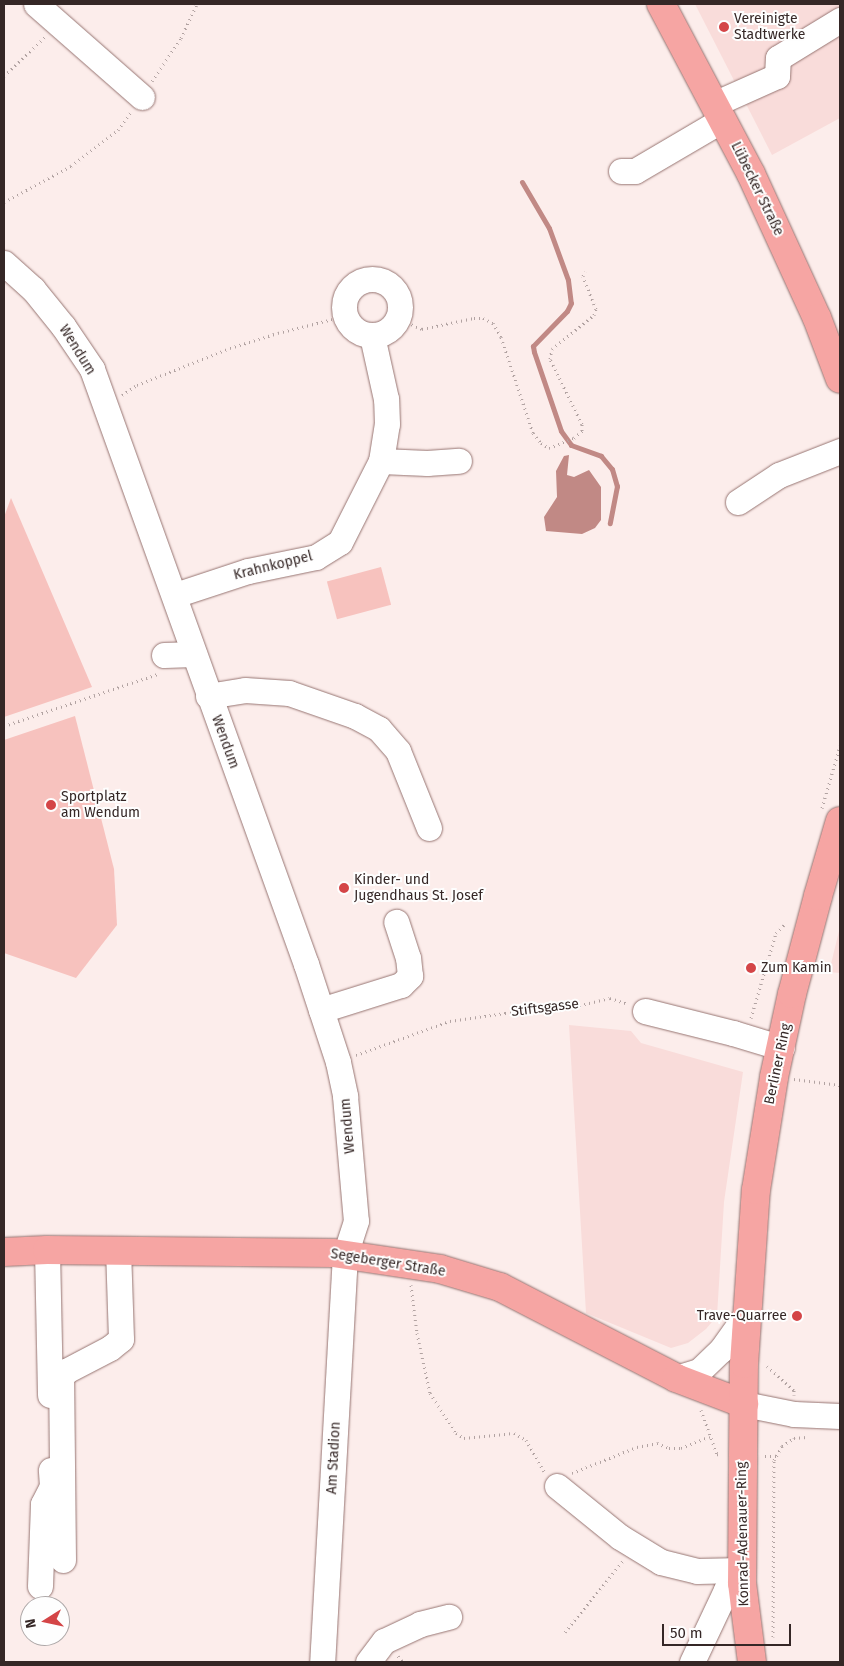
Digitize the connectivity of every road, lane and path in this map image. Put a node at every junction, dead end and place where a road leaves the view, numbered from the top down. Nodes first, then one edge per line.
1 (36, 4) edge
2 (197, 4) edge
3 (661, 4) edge
4 (840, 20) edge
5 (58, 24) junction
6 (4, 76) edge
7 (142, 97) junction
8 (718, 112) junction
9 (621, 172) dead end
10 (4, 202) edge
11 (4, 263) edge
12 (586, 270) dead end
13 (345, 316) junction
14 (398, 318) junction
15 (372, 336) junction
16 (839, 372) edge
17 (106, 404) junction
18 (840, 451) edge
19 (381, 461) junction
20 (459, 461) dead end
21 (738, 502) dead end
22 (175, 595) junction
23 (194, 654) junction
24 (162, 664) joint
25 (208, 696) junction
26 (4, 726) edge
27 (840, 821) edge
28 (429, 828) dead end
29 (396, 922) dead end
30 (785, 924) dead end
31 (321, 1010) junction
32 (645, 1011) joint
33 (747, 1037) junction
34 (782, 1048) junction
35 (338, 1062) junction
36 (774, 1077) junction
37 (840, 1085) edge
38 (47, 1250) junction
39 (118, 1250) junction
40 (4, 1252) edge
41 (345, 1254) junction
42 (411, 1279) dead end
43 (748, 1312) junction
44 (762, 1362) dead end
45 (676, 1378) junction
46 (794, 1394) dead end
47 (744, 1404) junction
48 (700, 1412) dead end
49 (840, 1416) edge
50 (794, 1432) dead end
51 (710, 1436) junction
52 (725, 1455) dead end
53 (770, 1456) dead end
54 (777, 1456) junction
55 (554, 1484) junction
56 (635, 1546) junction
57 (63, 1560) dead end
58 (742, 1577) junction
59 (40, 1586) dead end
60 (449, 1617) dead end
61 (565, 1632) dead end
62 (773, 1643) dead end
63 (322, 1662) edge
64 (368, 1662) edge
65 (692, 1662) edge
66 (752, 1662) edge

1 - 5 street
2 - 7 path
3 - 8 main road, Lübecker Straße
4 - 8 street
5 - 6 path
5 - 7 street
7 - 10 path
8 - 9 street
8 - 16 main road, Lübecker Straße
11 - 17 street, Wendum
12 - 14 path
13 - 14 street
13 - 15 street
13 - 17 path
14 - 15 street
15 - 19 street, Krahnkoppel
17 - 22 street, Wendum
18 - 21 street
19 - 20 street
19 - 22 street, Krahnkoppel
22 - 23 street, Wendum
23 - 24 street
23 - 25 street, Wendum
24 - 26 path
25 - 28 street
25 - 31 street, Wendum
27 - 34 main road, Berliner Ring
29 - 31 street
30 - 33 path
31 - 35 street, Wendum
32 - 33 street
32 - 35 path, Stiftsgasse
33 - 34 street
34 - 36 main road, Berliner Ring
35 - 41 street, Wendum
36 - 37 path
36 - 43 main road, Berliner Ring
38 - 39 main road, Segeberger Straße
38 - 40 main road, Segeberger Straße
38 - 59 street
39 - 41 main road, Segeberger Straße
39 - 57 street
41 - 45 main road, Segeberger Straße
41 - 63 street, Am Stadion
42 - 55 path
43 - 45 street
43 - 47 main road, Berliner Ring
44 - 46 path
45 - 47 main road, Segeberger Straße
47 - 49 street
47 - 58 main road, Konrad-Adenauer-Ring
48 - 51 path
50 - 54 path
51 - 52 path
51 - 55 path
53 - 54 path
54 - 62 path
55 - 56 street
56 - 58 street
56 - 61 path
58 - 65 street
58 - 66 main road, Konrad-Adenauer-Ring
60 - 64 street

